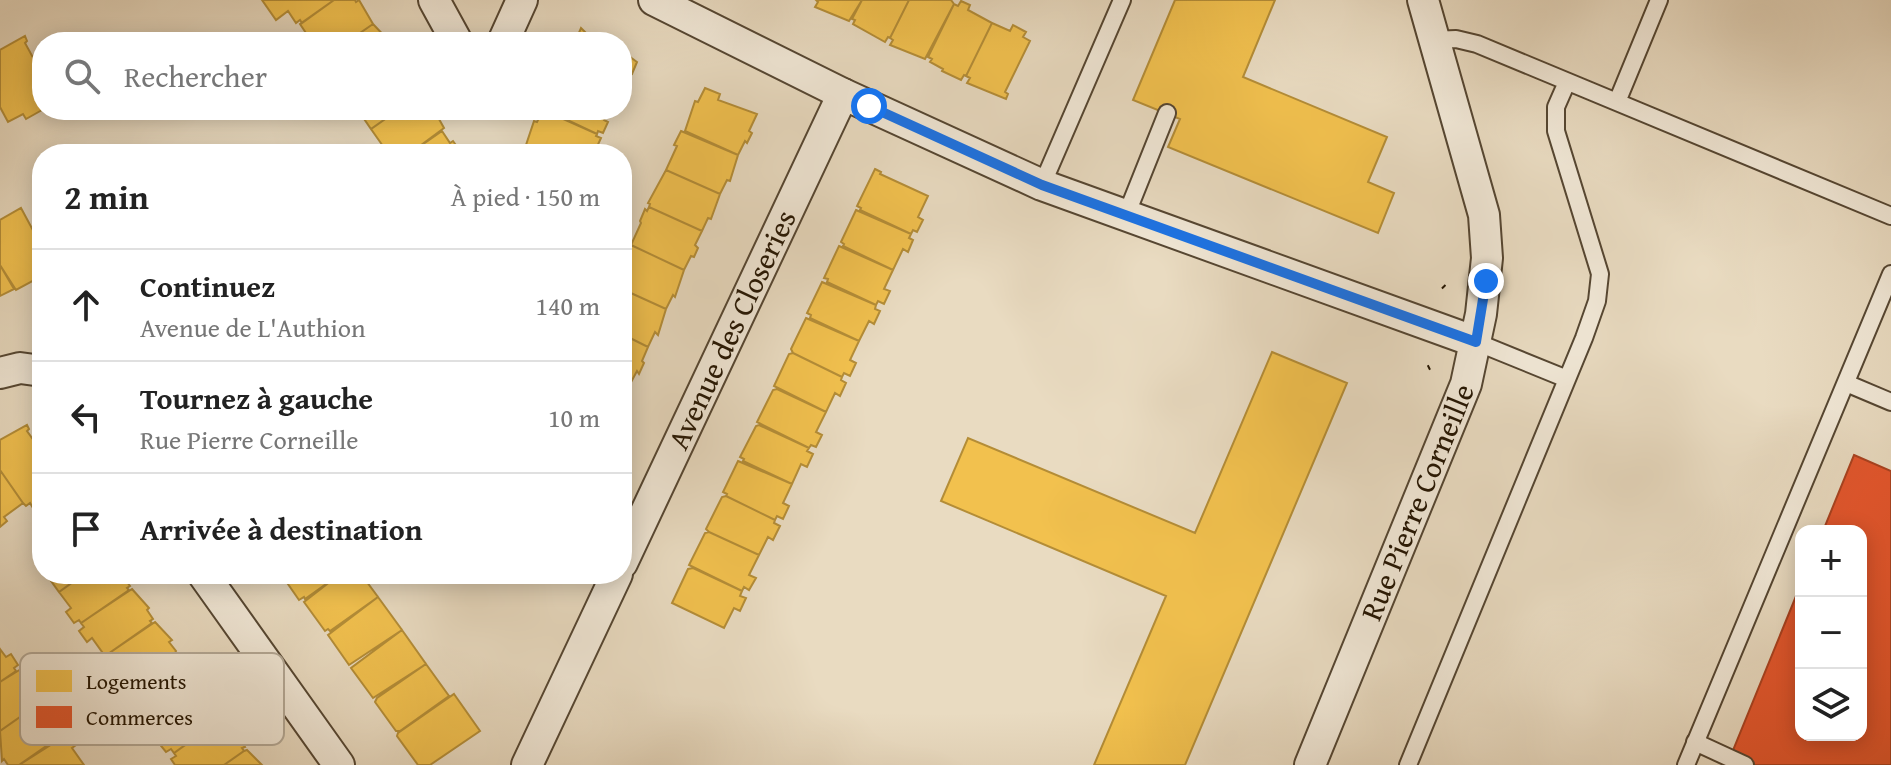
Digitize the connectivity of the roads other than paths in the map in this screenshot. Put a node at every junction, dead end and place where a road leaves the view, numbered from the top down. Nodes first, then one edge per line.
1 (434, 0) edge
2 (522, 0) edge
3 (654, 0) edge
4 (1122, 0) edge
5 (1423, 0) edge
6 (1659, 0) edge
7 (452, 32) edge
8 (508, 32) edge
9 (1432, 40) junction
10 (1567, 82) junction
11 (843, 94) junction
12 (1617, 102) junction
13 (1167, 113) dead end
14 (1042, 185) junction
15 (1127, 213) junction
16 (1891, 216) edge
17 (1891, 274) edge
18 (1476, 342) junction
19 (32, 370) edge
20 (0, 373) edge
21 (1567, 379) junction
22 (1846, 383) junction
23 (1891, 402) edge
24 (632, 542) edge
25 (210, 584) edge
26 (612, 584) edge
27 (259, 653) edge
28 (284, 688) edge
29 (1695, 742) junction
30 (339, 765) edge
31 (527, 765) edge
32 (1310, 765) edge
33 (1408, 765) edge
34 (1686, 765) edge
35 (1745, 765) edge

1 - 7 street
2 - 8 street
3 - 11 street
4 - 14 lane
5 - 9 street, Rue Pierre Corneille
6 - 12 lane
9 - 10 lane
9 - 18 street, Rue Pierre Corneille
10 - 12 lane
10 - 21 lane
11 - 14 street
11 - 24 street, Avenue des Closeries
12 - 16 lane
13 - 15 lane
14 - 15 street
15 - 18 street
17 - 22 lane
18 - 21 lane
18 - 32 street, Rue Pierre Corneille
19 - 20 street
21 - 33 lane
22 - 23 lane
22 - 29 lane
25 - 27 street
26 - 31 street
28 - 30 street
29 - 34 lane
29 - 35 lane

